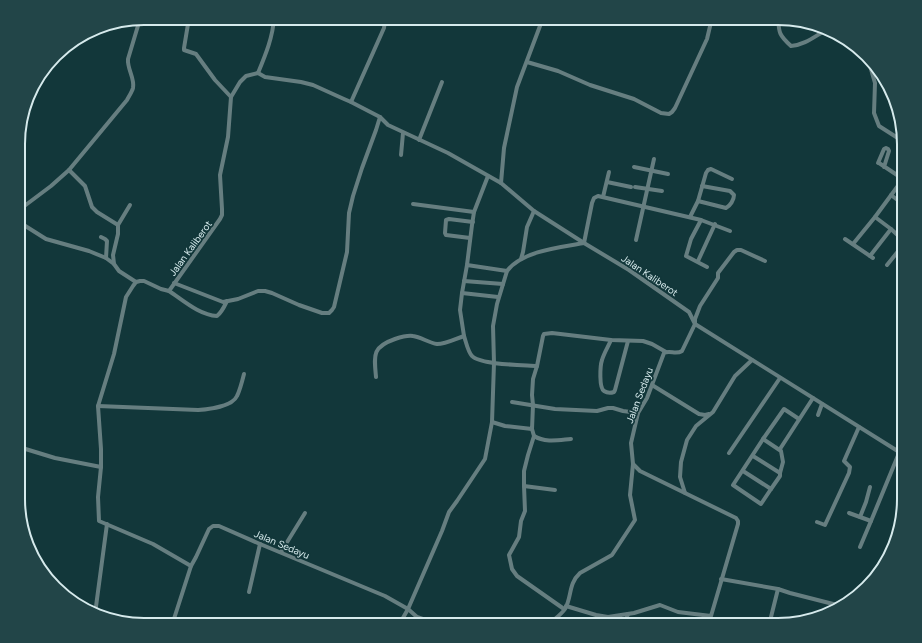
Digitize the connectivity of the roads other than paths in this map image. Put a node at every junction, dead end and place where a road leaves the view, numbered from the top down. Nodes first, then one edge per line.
1 (138, 25) edge
2 (188, 25) edge
3 (273, 25) edge
4 (384, 25) edge
5 (540, 25) edge
6 (710, 25) edge
7 (779, 25) edge
8 (822, 33) edge
9 (526, 62) junction
10 (871, 70) edge
11 (258, 73) junction
12 (442, 82) dead end
13 (231, 96) junction
14 (351, 102) junction
15 (380, 117) junction
16 (403, 132) junction
17 (897, 138) edge
18 (419, 140) junction
19 (401, 155) dead end
20 (654, 159) dead end
21 (634, 167) dead end
22 (884, 167) dead end
23 (70, 170) junction
24 (652, 171) junction
25 (609, 172) dead end
26 (668, 174) dead end
27 (897, 175) edge
28 (488, 176) junction
29 (732, 179) dead end
30 (607, 182) junction
31 (500, 183) junction
32 (702, 186) junction
33 (897, 187) edge
34 (647, 189) junction
35 (662, 191) dead end
36 (891, 195) junction
37 (603, 197) junction
38 (897, 200) edge
39 (698, 201) junction
40 (130, 204) dead end
41 (414, 204) dead end
42 (25, 206) edge
43 (643, 207) junction
44 (534, 211) junction
45 (474, 212) junction
46 (690, 217) junction
47 (875, 217) junction
48 (701, 220) junction
49 (473, 222) junction
50 (715, 224) junction
51 (118, 225) junction
52 (25, 226) edge
53 (891, 229) junction
54 (730, 231) dead end
55 (897, 235) edge
56 (101, 237) dead end
57 (470, 238) junction
58 (845, 239) dead end
59 (636, 240) dead end
60 (584, 243) junction
61 (853, 244) junction
62 (897, 253) edge
63 (106, 258) junction
64 (521, 259) junction
65 (698, 261) junction
66 (765, 261) dead end
67 (114, 264) junction
68 (468, 265) junction
69 (887, 265) dead end
70 (707, 267) dead end
71 (507, 271) junction
72 (464, 281) junction
73 (136, 282) junction
74 (174, 283) junction
75 (503, 284) junction
76 (169, 291) junction
77 (462, 293) junction
78 (498, 297) junction
79 (226, 301) junction
80 (695, 324) junction
81 (464, 336) junction
82 (611, 340) junction
83 (628, 340) junction
84 (666, 352) junction
85 (752, 360) junction
86 (494, 363) junction
87 (537, 366) junction
88 (244, 374) dead end
89 (376, 377) dead end
90 (780, 378) junction
91 (652, 385) junction
92 (813, 398) junction
93 (512, 402) dead end
94 (822, 404) junction
95 (532, 405) junction
96 (98, 406) junction
97 (638, 413) junction
98 (709, 414) junction
99 (818, 415) dead end
100 (800, 419) junction
101 (492, 422) junction
102 (532, 428) junction
103 (859, 428) junction
104 (534, 436) junction
105 (764, 439) junction
106 (571, 440) dead end
107 (25, 449) edge
108 (780, 449) junction
109 (897, 452) edge
110 (729, 453) dead end
111 (753, 456) junction
112 (897, 458) edge
113 (633, 464) junction
114 (101, 467) junction
115 (743, 471) junction
116 (780, 473) junction
117 (524, 486) junction
118 (870, 487) dead end
119 (772, 489) junction
120 (555, 490) dead end
121 (685, 493) junction
122 (305, 513) dead end
123 (849, 513) dead end
124 (860, 517) junction
125 (871, 521) junction
126 (817, 522) dead end
127 (107, 524) junction
128 (260, 544) junction
129 (860, 547) dead end
130 (281, 552) junction
131 (191, 566) junction
132 (721, 579) junction
133 (778, 589) junction
134 (249, 592) dead end
135 (834, 604) edge
136 (96, 608) edge
137 (565, 608) junction
138 (408, 609) junction
139 (628, 614) junction
140 (174, 618) edge
141 (403, 618) edge
142 (420, 618) edge
143 (555, 618) edge
144 (627, 618) edge
145 (771, 618) edge

1 - 23 street
2 - 13 street
3 - 11 street
4 - 14 street
5 - 9 street
6 - 9 street
7 - 8 street
9 - 31 street
10 - 17 street
11 - 13 street
11 - 14 street, Jalan Kaliberot
12 - 18 street
13 - 74 street, Jalan Kaliberot
14 - 15 street, Jalan Kaliberot
15 - 16 street, Jalan Kaliberot
15 - 79 street
16 - 18 street, Jalan Kaliberot
16 - 19 street
18 - 28 street, Jalan Kaliberot
20 - 24 street
21 - 24 street
22 - 27 street
23 - 42 street
23 - 51 street
24 - 26 street
24 - 34 street
25 - 30 street
28 - 31 street, Jalan Kaliberot
28 - 45 street
29 - 32 street
30 - 34 street
30 - 37 street
31 - 44 street, Jalan Kaliberot
32 - 39 street
32 - 39 street
33 - 36 street
34 - 35 street
34 - 43 street
36 - 38 street
36 - 47 street
37 - 43 street
37 - 60 street
39 - 46 street
40 - 51 street
41 - 45 street
43 - 46 street
43 - 59 street
44 - 60 street, Jalan Kaliberot
44 - 64 street
45 - 49 street
46 - 48 street
47 - 53 street
47 - 61 street
48 - 50 street
48 - 65 street
49 - 57 street
49 - 57 street
50 - 54 street
50 - 65 street
51 - 67 street
52 - 63 street, Jalan Kaliberot
53 - 55 street
53 - 61 street
56 - 63 street
57 - 68 street
58 - 61 street
60 - 64 street
60 - 80 street, Jalan Kaliberot
62 - 69 street
63 - 67 street, Jalan Kaliberot
64 - 71 street
65 - 70 street
66 - 80 street
67 - 73 street, Jalan Kaliberot
68 - 71 street
68 - 72 street
71 - 75 street
72 - 75 street
72 - 77 street
73 - 76 street, Jalan Kaliberot
73 - 96 street
74 - 76 street, Jalan Kaliberot
74 - 79 street
75 - 78 street
76 - 79 street
77 - 78 street
77 - 81 street
78 - 86 street
80 - 84 street
80 - 85 street, Jalan Kaliberot
81 - 86 street
81 - 89 street
82 - 83 street
82 - 83 street
82 - 87 street
83 - 84 street
84 - 91 street, Jalan Sedayu
85 - 90 street, Jalan Kaliberot
85 - 98 street
86 - 87 street
86 - 101 street
87 - 95 street
88 - 96 street
90 - 92 street, Jalan Kaliberot
90 - 110 street
91 - 97 street, Jalan Sedayu
91 - 98 street
92 - 94 street, Jalan Kaliberot
92 - 100 street
93 - 95 street
94 - 99 street
94 - 103 street, Jalan Kaliberot
95 - 97 street
95 - 102 street
96 - 114 street
97 - 113 street, Jalan Sedayu
98 - 121 street
100 - 105 street
100 - 108 street
101 - 102 street
101 - 138 street
102 - 104 street
103 - 109 street, Jalan Kaliberot
103 - 126 street
104 - 106 street
104 - 117 street
105 - 108 street
105 - 111 street
107 - 114 street
108 - 116 street
111 - 115 street
111 - 116 street
112 - 125 street
113 - 121 street
113 - 137 street, Jalan Sedayu
114 - 127 street
115 - 119 street
115 - 119 street
116 - 119 street
117 - 120 street
117 - 137 street
118 - 124 street
121 - 132 street
122 - 130 street
123 - 124 street
124 - 125 street
125 - 129 street
127 - 131 street
127 - 136 street
128 - 130 street, Jalan Sedayu
128 - 131 street, Jalan Sedayu
128 - 134 street
130 - 138 street, Jalan Sedayu
131 - 140 street, Jalan Sedayu
132 - 133 street
132 - 139 street
133 - 135 street
133 - 145 street
137 - 139 street
137 - 143 street, Jalan Sedayu
138 - 141 street
138 - 142 street, Jalan Sedayu
139 - 144 street

